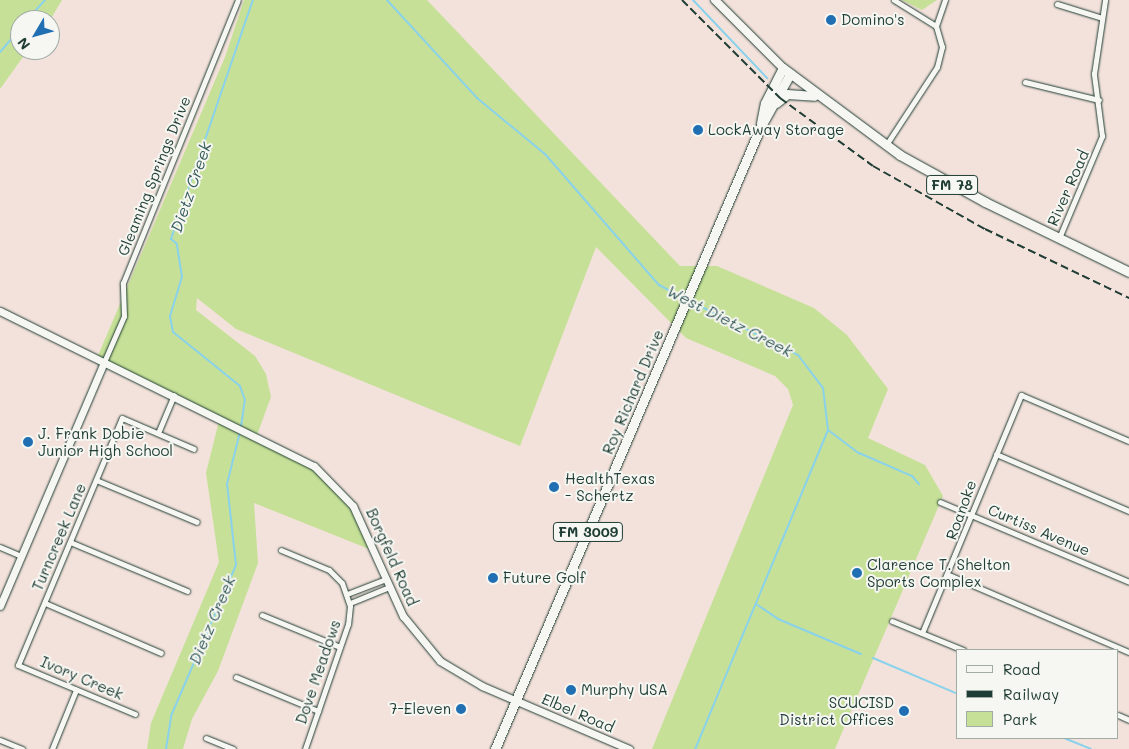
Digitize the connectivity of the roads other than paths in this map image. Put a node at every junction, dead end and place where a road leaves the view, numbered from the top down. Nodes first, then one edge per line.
1 (238, 0) edge
2 (715, 0) edge
3 (894, 0) edge
4 (945, 0) edge
5 (1105, 0) edge
6 (1057, 4) dead end
7 (1102, 18) junction
8 (936, 26) junction
9 (786, 71) junction
10 (1025, 82) dead end
11 (819, 97) junction
12 (1099, 100) junction
13 (774, 105) junction
14 (760, 128) junction
15 (885, 146) junction
16 (1060, 238) junction
17 (1129, 272) edge
18 (0, 311) edge
19 (104, 362) junction
20 (174, 395) junction
21 (158, 433) junction
22 (1129, 441) edge
23 (194, 449) dead end
24 (996, 454) junction
25 (96, 480) junction
26 (940, 502) dead end
27 (1129, 511) edge
28 (974, 516) junction
29 (197, 522) dead end
30 (70, 542) junction
31 (0, 548) edge
32 (282, 550) dead end
33 (21, 556) junction
34 (949, 574) junction
35 (386, 579) junction
36 (1129, 582) edge
37 (389, 587) junction
38 (187, 591) dead end
39 (348, 598) junction
40 (45, 603) junction
41 (0, 606) edge
42 (262, 615) dead end
43 (892, 621) dead end
44 (922, 633) junction
45 (340, 648) junction
46 (961, 649) edge
47 (1129, 652) edge
48 (161, 653) dead end
49 (18, 666) joint
50 (236, 677) dead end
51 (76, 690) junction
52 (516, 702) junction
53 (318, 711) junction
54 (135, 714) dead end
55 (206, 738) dead end
56 (0, 740) edge
57 (22, 749) edge
58 (52, 749) edge
59 (233, 749) edge
60 (305, 749) edge
61 (496, 749) edge
62 (629, 749) edge

1 - 19 street, Gleaming Springs Drive
2 - 9 main road, FM 78
3 - 8 street
4 - 8 street
5 - 7 street, River Road
6 - 7 street
7 - 12 street, River Road
8 - 15 street
9 - 11 main road, FM 78
9 - 13 main road, Roy Richard Drive / FM 3009
9 - 14 main road, Roy Richard Drive / FM 3009
10 - 12 street
11 - 13 main road
11 - 15 main road, FM 78
12 - 16 street, River Road
13 - 14 main road, Roy Richard Drive / FM 3009
14 - 52 main road, Roy Richard Drive / FM 3009
15 - 16 main road, FM 78
16 - 17 main road, FM 78
18 - 19 street, Borgfeld Road
19 - 20 street, Borgfeld Road
19 - 33 street
20 - 21 street
20 - 35 street, Borgfeld Road
21 - 23 street
21 - 25 street, Turncreek Lane
22 - 24 street, Roanoke
24 - 27 street
24 - 28 street, Roanoke
25 - 29 street
25 - 30 street, Turncreek Lane
26 - 28 street, Curtiss Avenue
28 - 34 street, Roanoke
28 - 36 street, Curtiss Avenue
30 - 38 street
30 - 40 street, Turncreek Lane
31 - 33 street
32 - 39 street
33 - 41 street
34 - 44 street, Roanoke
34 - 47 street
35 - 37 street, Borgfeld Road
35 - 39 street
37 - 39 street, Dove Meadows
37 - 52 street, Borgfeld Road
39 - 45 street, Dove Meadows
40 - 48 street
40 - 49 street, Turncreek Lane
42 - 45 street
43 - 44 street
44 - 46 street
45 - 53 street, Dove Meadows
49 - 51 street, Ivory Creek
50 - 53 street
51 - 54 street, Ivory Creek
51 - 58 street
52 - 61 main road, Roy Richard Drive / FM 3009
52 - 62 street, Elbel Road
53 - 60 street, Dove Meadows
55 - 59 street
56 - 57 street

